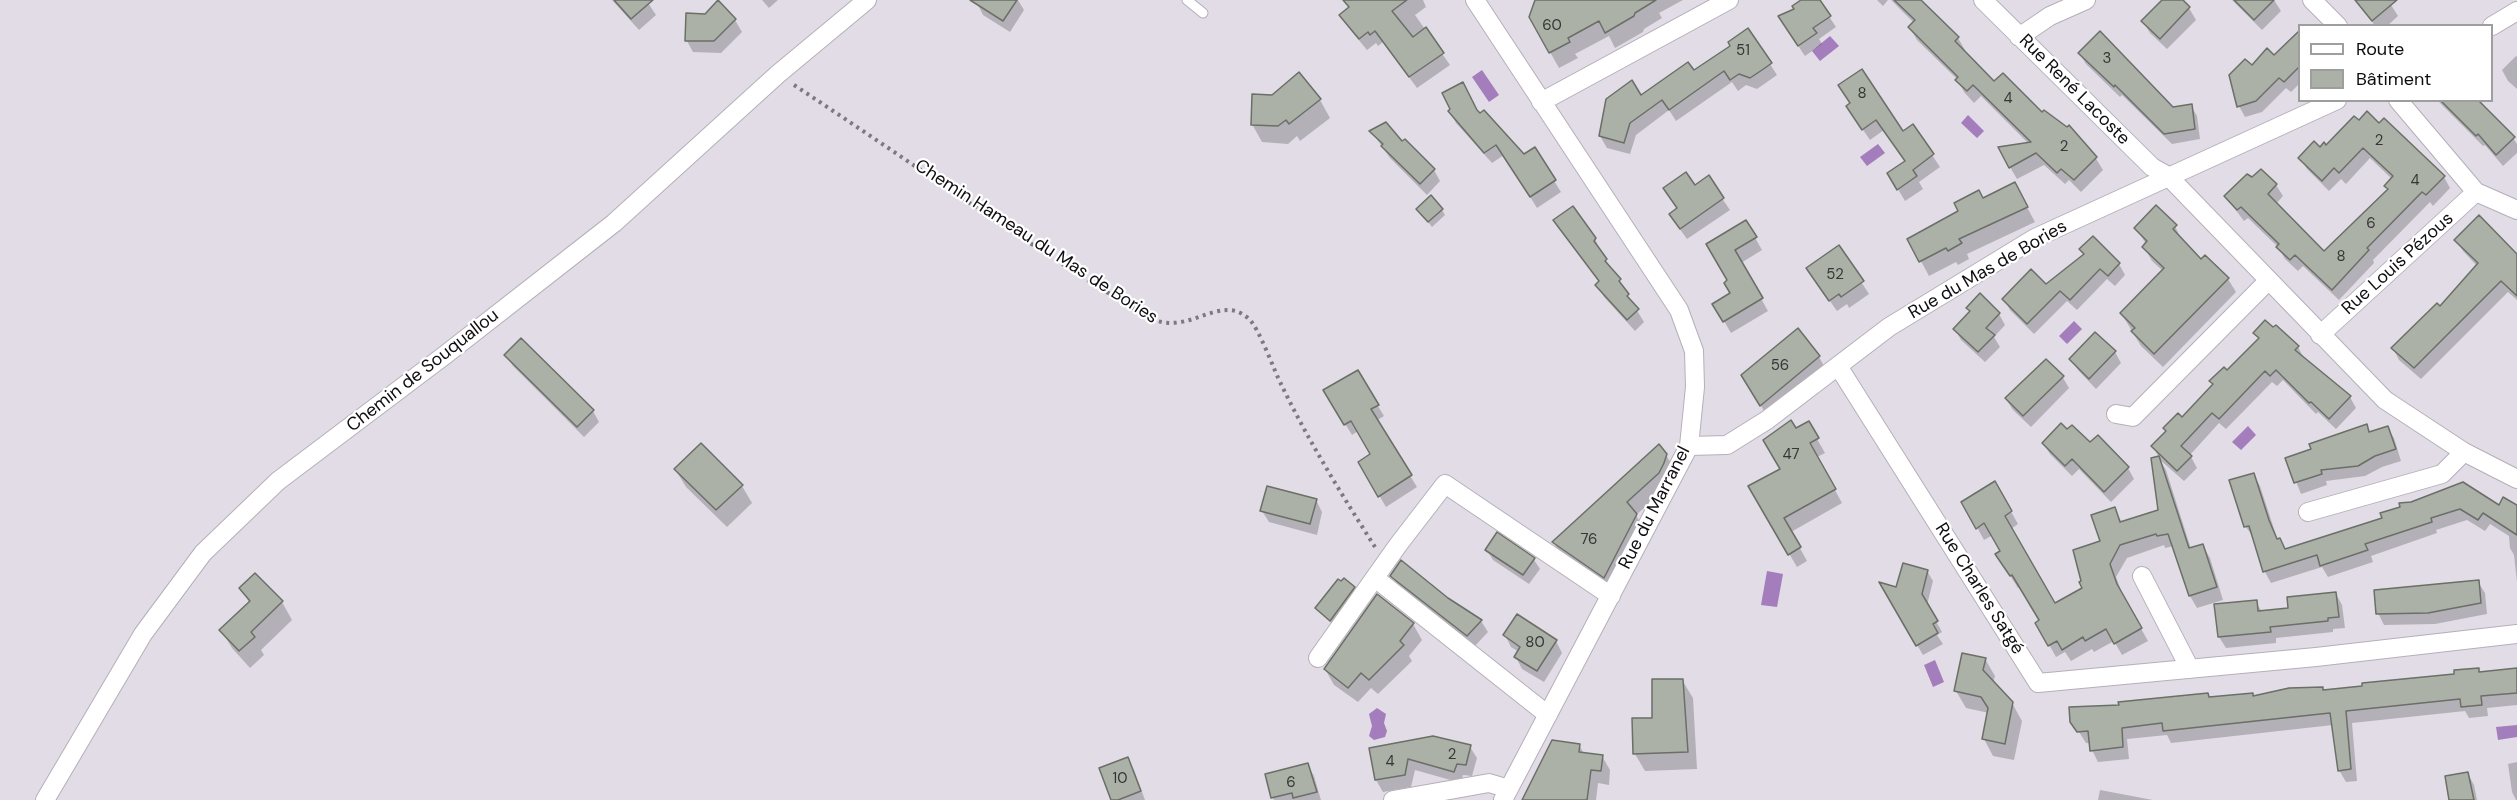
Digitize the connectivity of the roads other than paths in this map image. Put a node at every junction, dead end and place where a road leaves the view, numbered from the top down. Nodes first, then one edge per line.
1 (867, 0) edge
2 (1187, 0) edge
3 (1474, 0) edge
4 (1729, 0) edge
5 (1983, 0) edge
6 (2085, 0) edge
7 (2312, 0) edge
8 (2517, 11) edge
9 (1203, 13) dead end
10 (2336, 24) edge
11 (2493, 25) edge
12 (2019, 37) junction
13 (1541, 102) junction
14 (2333, 102) edge
15 (2400, 102) edge
16 (2168, 176) junction
17 (2476, 192) junction
18 (2517, 210) edge
19 (2268, 281) junction
20 (2320, 335) junction
21 (1838, 366) junction
22 (2116, 414) dead end
23 (1689, 446) junction
24 (2464, 452) junction
25 (2517, 479) edge
26 (2308, 512) dead end
27 (1380, 570) junction
28 (2142, 576) dead end
29 (1611, 596) junction
30 (2517, 634) edge
31 (1318, 658) dead end
32 (2190, 669) junction
33 (1548, 715) junction
34 (1506, 794) edge
35 (45, 800) edge
36 (1393, 800) edge

1 - 35 street, Chemin de Souquallou
2 - 9 lane
3 - 13 street, Rue du Marranel
4 - 13 street
5 - 12 street, Rue René Lacoste
6 - 12 street
7 - 10 street
8 - 11 street
12 - 16 street, Rue René Lacoste
13 - 23 street, Rue du Marranel
14 - 16 street, Rue du Mas de Bories
15 - 17 street
16 - 19 street
16 - 21 street, Rue du Mas de Bories
17 - 18 street
17 - 20 street, Rue Louis Pézous
19 - 20 street
19 - 22 street
20 - 24 street
21 - 23 street, Rue du Mas de Bories
21 - 32 street, Rue Charles Satgé
23 - 29 street, Rue du Marranel
24 - 25 street
24 - 26 street
27 - 29 street
27 - 31 street
27 - 33 street
28 - 32 street
29 - 33 street, Rue du Marranel
30 - 32 street, Rue Charles Satgé
33 - 34 street, Rue du Marranel
34 - 36 street

